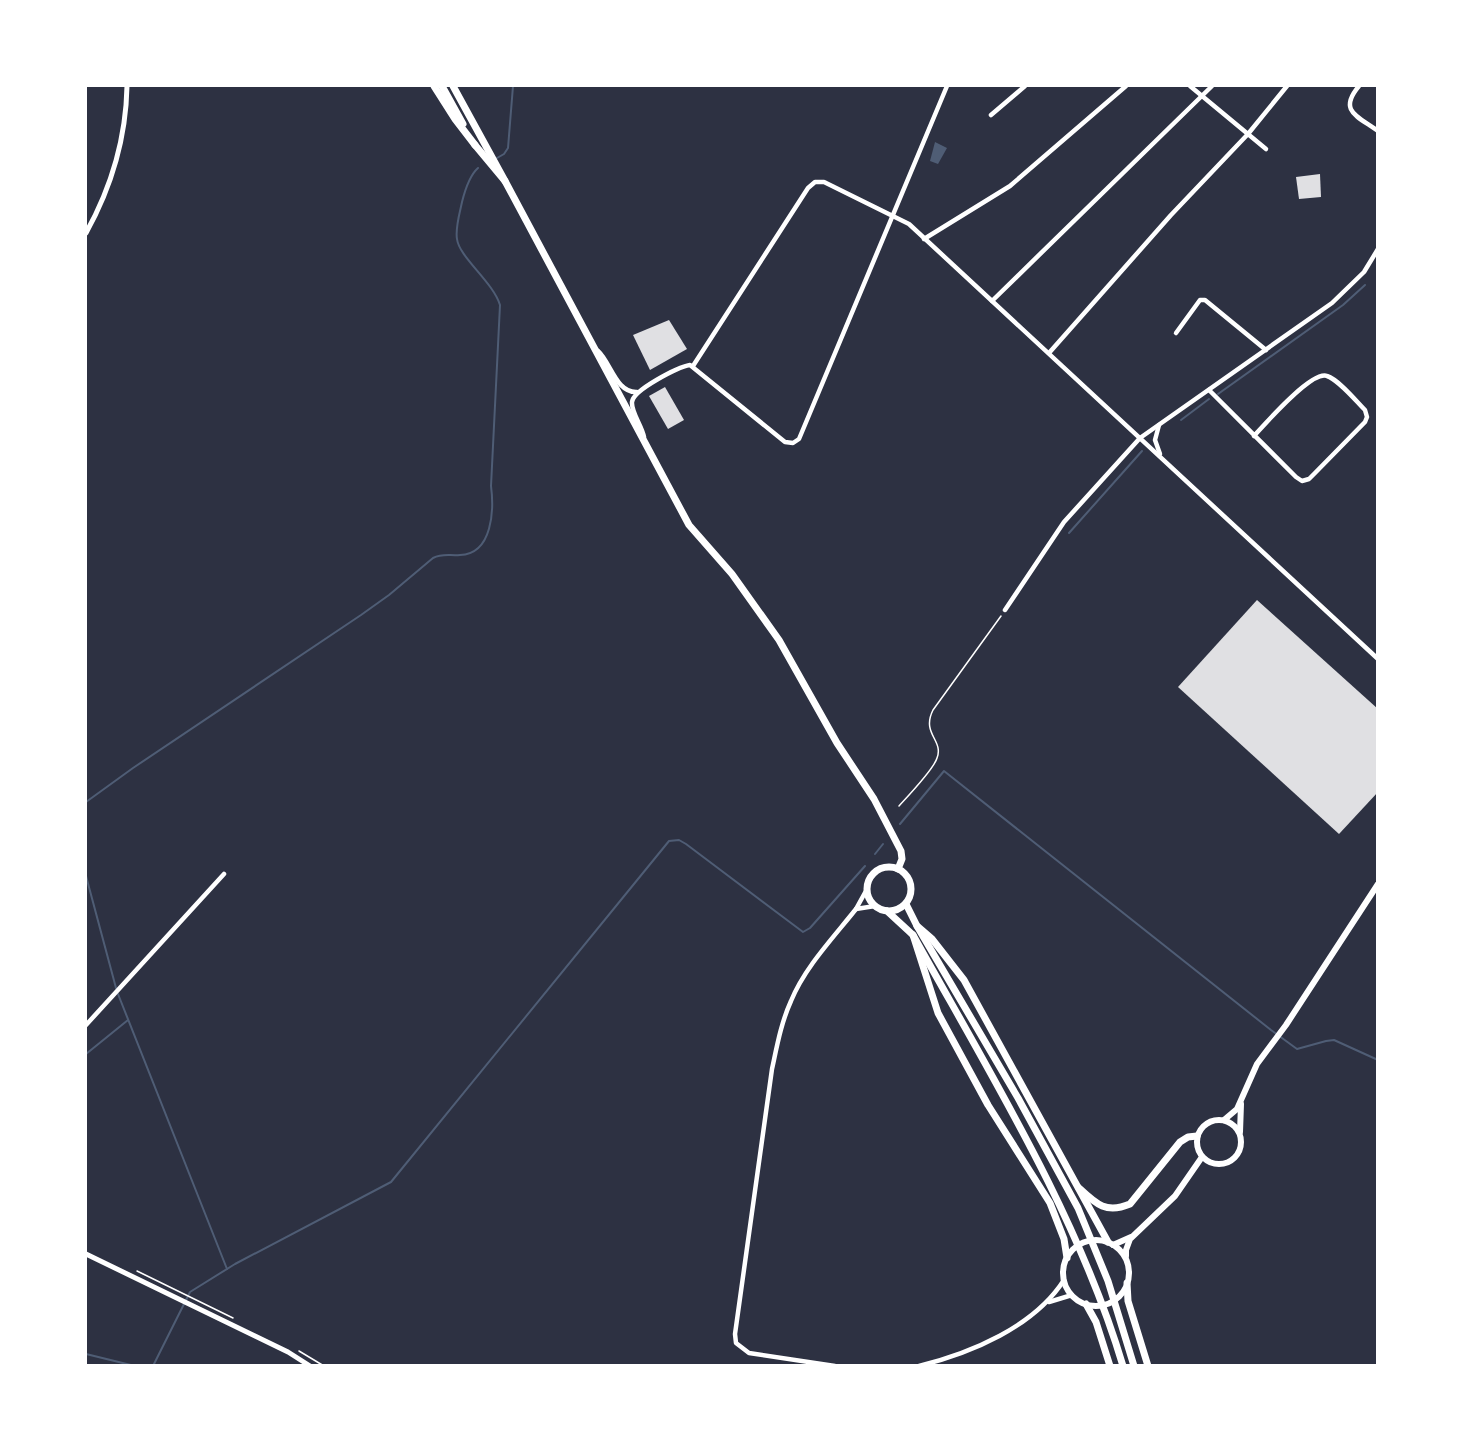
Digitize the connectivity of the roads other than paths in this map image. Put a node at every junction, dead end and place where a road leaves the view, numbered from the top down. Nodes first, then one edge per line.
1 (127, 86) edge
2 (434, 86) edge
3 (442, 86) edge
4 (456, 86) edge
5 (947, 86) edge
6 (1025, 86) edge
7 (1126, 86) edge
8 (1190, 86) edge
9 (1212, 86) edge
10 (1287, 86) edge
11 (1359, 86) edge
12 (1203, 96) junction
13 (991, 115) dead end
14 (1377, 131) edge
15 (1248, 134) junction
16 (475, 145) junction
17 (1266, 149) dead end
18 (505, 181) junction
19 (892, 215) junction
20 (86, 233) edge
21 (924, 239) junction
22 (1377, 249) edge
23 (992, 301) junction
24 (1176, 333) dead end
25 (595, 348) junction
26 (1266, 350) junction
27 (1048, 353) junction
28 (693, 366) junction
29 (1209, 390) junction
30 (637, 392) junction
31 (1159, 425) junction
32 (1254, 436) junction
33 (1140, 438) junction
34 (644, 440) junction
35 (1165, 462) junction
36 (1005, 610) road end
37 (1377, 659) edge
38 (898, 869) junction
39 (224, 874) dead end
40 (1377, 884) edge
41 (867, 889) junction
42 (906, 904) junction
43 (875, 906) junction
44 (856, 909) junction
45 (887, 911) junction
46 (917, 927) junction
47 (913, 935) junction
48 (86, 1025) edge
49 (1242, 1100) junction
50 (1224, 1120) junction
51 (1240, 1133) junction
52 (1197, 1136) junction
53 (1202, 1156) junction
54 (1075, 1185) junction
55 (1134, 1235) junction
56 (1110, 1244) junction
57 (86, 1254) edge
58 (1067, 1258) junction
59 (1127, 1262) junction
60 (1064, 1280) junction
61 (1127, 1283) junction
62 (1072, 1295) junction
63 (1046, 1303) junction
64 (1086, 1304) junction
65 (310, 1365) edge
66 (835, 1365) edge
67 (919, 1365) edge
68 (1110, 1365) edge
69 (1123, 1365) edge
70 (1134, 1365) edge
71 (1148, 1365) edge

1 - 20 street
2 - 16 main road
3 - 16 main road
4 - 18 main road
5 - 19 street
6 - 13 street
7 - 21 street
8 - 12 street
9 - 12 street
10 - 15 street
11 - 14 street
12 - 15 street
12 - 23 street
15 - 17 street
15 - 27 street
16 - 18 main road
18 - 25 main road
19 - 21 street
19 - 28 street
19 - 28 street
21 - 23 street
22 - 26 street
23 - 27 street
24 - 26 street
25 - 30 street
25 - 34 main road
26 - 29 street
27 - 33 street
28 - 30 street
29 - 31 street
29 - 32 street
30 - 34 street
31 - 33 street
31 - 35 street
32 - 32 street
33 - 35 street
33 - 36 street
34 - 38 main road
35 - 37 street
38 - 41 main road
38 - 42 main road
39 - 48 street
40 - 49 main road
41 - 43 main road
41 - 44 street
42 - 45 main road
42 - 46 main road
43 - 44 street
43 - 45 main road
44 - 66 street
45 - 47 main road
46 - 54 main road
46 - 70 main road
47 - 58 main road
47 - 69 main road
49 - 50 main road
49 - 51 main road
50 - 51 main road
50 - 52 main road
51 - 53 main road
52 - 53 main road
52 - 54 main road
53 - 55 main road
54 - 56 main road
55 - 56 main road
55 - 59 main road
56 - 58 main road
56 - 59 main road
57 - 65 street
58 - 60 main road
59 - 61 main road
60 - 62 main road
60 - 63 street
61 - 64 main road
61 - 71 main road
62 - 63 street
62 - 64 main road
63 - 67 street
64 - 68 main road

